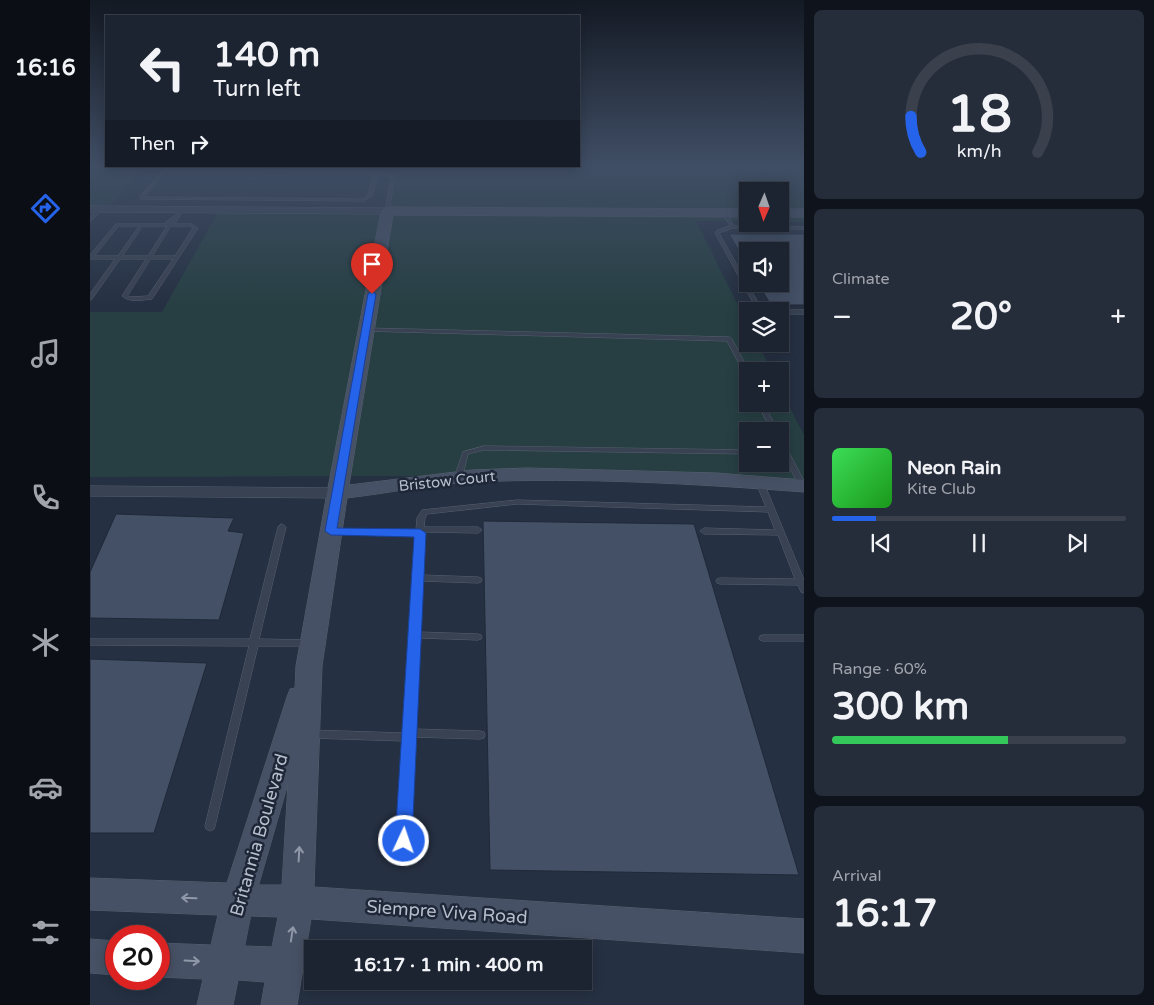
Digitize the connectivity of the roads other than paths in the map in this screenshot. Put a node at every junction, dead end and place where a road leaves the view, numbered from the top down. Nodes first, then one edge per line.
1 (178, 213) edge
2 (387, 213) edge
3 (707, 213) edge
4 (724, 213) junction
5 (739, 213) edge
6 (789, 213) edge
7 (804, 213) edge
8 (142, 225) junction
9 (170, 225) junction
10 (733, 227) junction
11 (804, 228) edge
12 (90, 257) edge
13 (119, 257) junction
14 (149, 257) junction
15 (177, 258) junction
16 (90, 298) edge
17 (755, 302) edge
18 (789, 312) edge
19 (804, 312) edge
20 (366, 330) junction
21 (741, 362) edge
22 (739, 452) edge
23 (789, 462) edge
24 (458, 478) junction
25 (760, 482) junction
26 (803, 486) edge
27 (90, 491) edge
28 (337, 493) junction
29 (771, 510) junction
30 (282, 527) dead end
31 (478, 530) dead end
32 (331, 531) junction
33 (420, 531) junction
34 (704, 531) dead end
35 (781, 533) junction
36 (418, 578) junction
37 (478, 580) dead end
38 (720, 581) dead end
39 (800, 582) junction
40 (804, 590) edge
41 (415, 635) junction
42 (478, 637) dead end
43 (763, 638) dead end
44 (804, 638) edge
45 (90, 642) edge
46 (255, 643) junction
47 (311, 655) junction
48 (306, 734) junction
49 (410, 735) junction
50 (480, 735) dead end
51 (210, 826) dead end
52 (404, 841) dead end
53 (90, 894) edge
54 (238, 900) junction
55 (297, 902) junction
56 (804, 936) edge
57 (90, 956) edge
58 (105, 957) edge
59 (170, 960) edge
60 (225, 963) junction
61 (287, 965) junction
62 (215, 1005) edge
63 (279, 1005) edge

1 - 9 lane
2 - 20 street, Britannia Boulevard
3 - 4 street
4 - 5 street
4 - 10 lane
6 - 7 street
8 - 9 lane
8 - 12 lane
8 - 13 lane
9 - 14 lane
9 - 15 lane
10 - 11 lane
10 - 17 lane
12 - 13 lane
13 - 14 lane
13 - 16 lane
14 - 15 lane
14 - 15 lane
18 - 19 lane
20 - 21 lane
20 - 28 street, Britannia Boulevard
22 - 24 lane
23 - 26 lane
24 - 25 street, Bristow Court
24 - 28 street, Bristow Court
25 - 26 street, Bristow Court
25 - 29 lane
27 - 28 street, Bristow Court
28 - 32 street, Britannia Boulevard
29 - 33 lane
29 - 35 lane
30 - 46 lane
31 - 33 lane
32 - 33 lane
32 - 47 street, Britannia Boulevard
33 - 36 lane
34 - 35 lane
35 - 39 lane
36 - 37 lane
36 - 41 lane
38 - 39 lane
39 - 40 lane
41 - 42 lane
41 - 49 lane
43 - 44 lane
45 - 46 lane
46 - 47 lane
46 - 51 lane
47 - 48 street, Britannia Boulevard
47 - 54 street, Britannia Boulevard
48 - 49 lane
55 -> 48 street, Britannia Boulevard
49 - 50 lane
49 - 52 lane
54 -> 53 street, Siempre Viva Road
54 - 55 street, Siempre Viva Road
54 - 60 street, Britannia Boulevard
55 - 56 street, Siempre Viva Road
61 -> 55 street, Britannia Boulevard
57 - 58 street
59 -> 60 street
60 - 61 street
60 - 62 street, Britannia Boulevard
61 - 63 street, Britannia Boulevard

